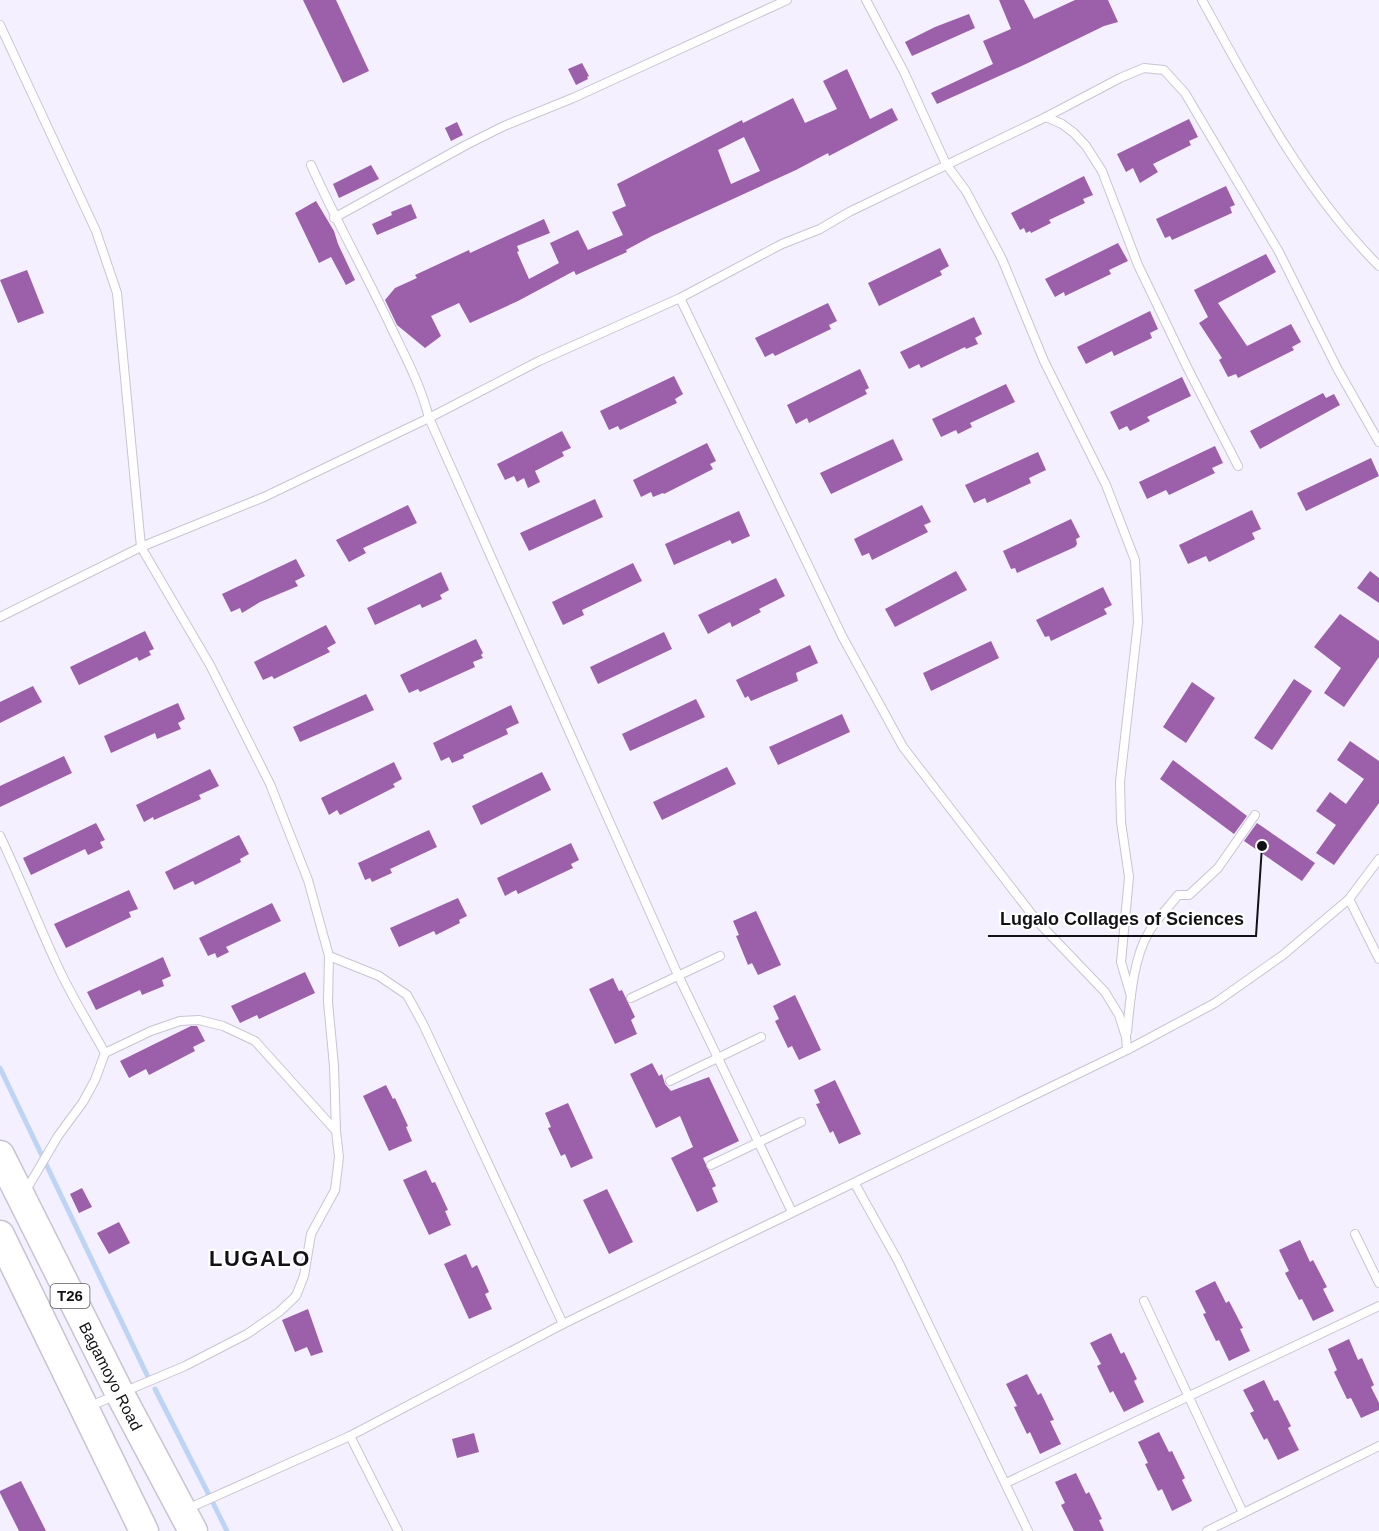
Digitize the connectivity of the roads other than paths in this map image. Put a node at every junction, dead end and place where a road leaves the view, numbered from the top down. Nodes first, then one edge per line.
1 (787, 0) edge
2 (866, 0) edge
3 (1202, 0) edge
4 (0, 25) edge
5 (1046, 117) junction
6 (946, 164) junction
7 (310, 165) dead end
8 (334, 218) junction
9 (1379, 266) edge
10 (680, 298) junction
11 (429, 418) junction
12 (1379, 442) edge
13 (1238, 466) dead end
14 (141, 547) junction
15 (0, 616) edge
16 (1255, 815) dead end
17 (0, 836) edge
18 (1379, 859) edge
19 (1349, 899) junction
20 (329, 956) junction
21 (720, 956) dead end
22 (1379, 959) edge
23 (678, 975) junction
24 (1131, 996) junction
25 (631, 998) dead end
26 (761, 1037) dead end
27 (1126, 1037) junction
28 (1127, 1050) junction
29 (105, 1053) junction
30 (718, 1057) junction
31 (669, 1081) dead end
32 (801, 1122) dead end
33 (336, 1131) junction
34 (759, 1142) junction
35 (0, 1155) edge
36 (711, 1166) dead end
37 (855, 1184) junction
38 (21, 1199) junction
39 (792, 1212) junction
40 (1355, 1234) dead end
41 (0, 1235) edge
42 (1379, 1283) edge
43 (1144, 1301) dead end
44 (1379, 1306) edge
45 (563, 1324) junction
46 (120, 1394) junction
47 (1189, 1396) junction
48 (85, 1408) junction
49 (351, 1436) junction
50 (1379, 1446) edge
51 (1006, 1483) junction
52 (1243, 1513) junction
53 (188, 1521) edge
54 (144, 1531) edge
55 (398, 1531) edge
56 (1028, 1531) edge
57 (1207, 1531) edge

1 - 8 lane
2 - 6 lane
3 - 9 lane
4 - 14 lane
5 - 6 lane
5 - 12 lane
5 - 13 lane
6 - 10 lane
6 - 24 lane
7 - 8 lane
8 - 11 lane
10 - 11 lane
10 - 27 lane
11 - 14 lane
11 - 23 lane
14 - 15 lane
14 - 20 lane
16 - 24 lane
17 - 29 lane
18 - 19 lane
19 - 22 lane
19 - 28 lane
20 - 33 lane
20 - 45 lane
21 - 23 lane
23 - 25 lane
23 - 30 lane
24 - 27 lane
26 - 30 lane
27 - 28 lane
28 - 37 lane
29 - 33 lane
29 - 38 lane
30 - 31 lane
30 - 34 lane
32 - 34 lane
33 - 46 lane
34 - 36 lane
34 - 39 lane
35 - 38 highway, Bagamoyo Road / T26
37 - 39 lane
37 - 51 lane
38 - 46 highway, Bagamoyo Road / T26
39 - 45 lane
40 - 42 lane
41 - 48 highway, T26
43 - 47 lane
44 - 47 lane
45 - 49 lane
46 - 48 lane
46 - 53 highway, Bagamoyo Road / T26
47 - 51 lane
47 - 52 lane
48 - 54 highway, T26
49 - 53 lane
49 - 55 lane
50 - 52 lane
51 - 56 lane
52 - 57 lane

